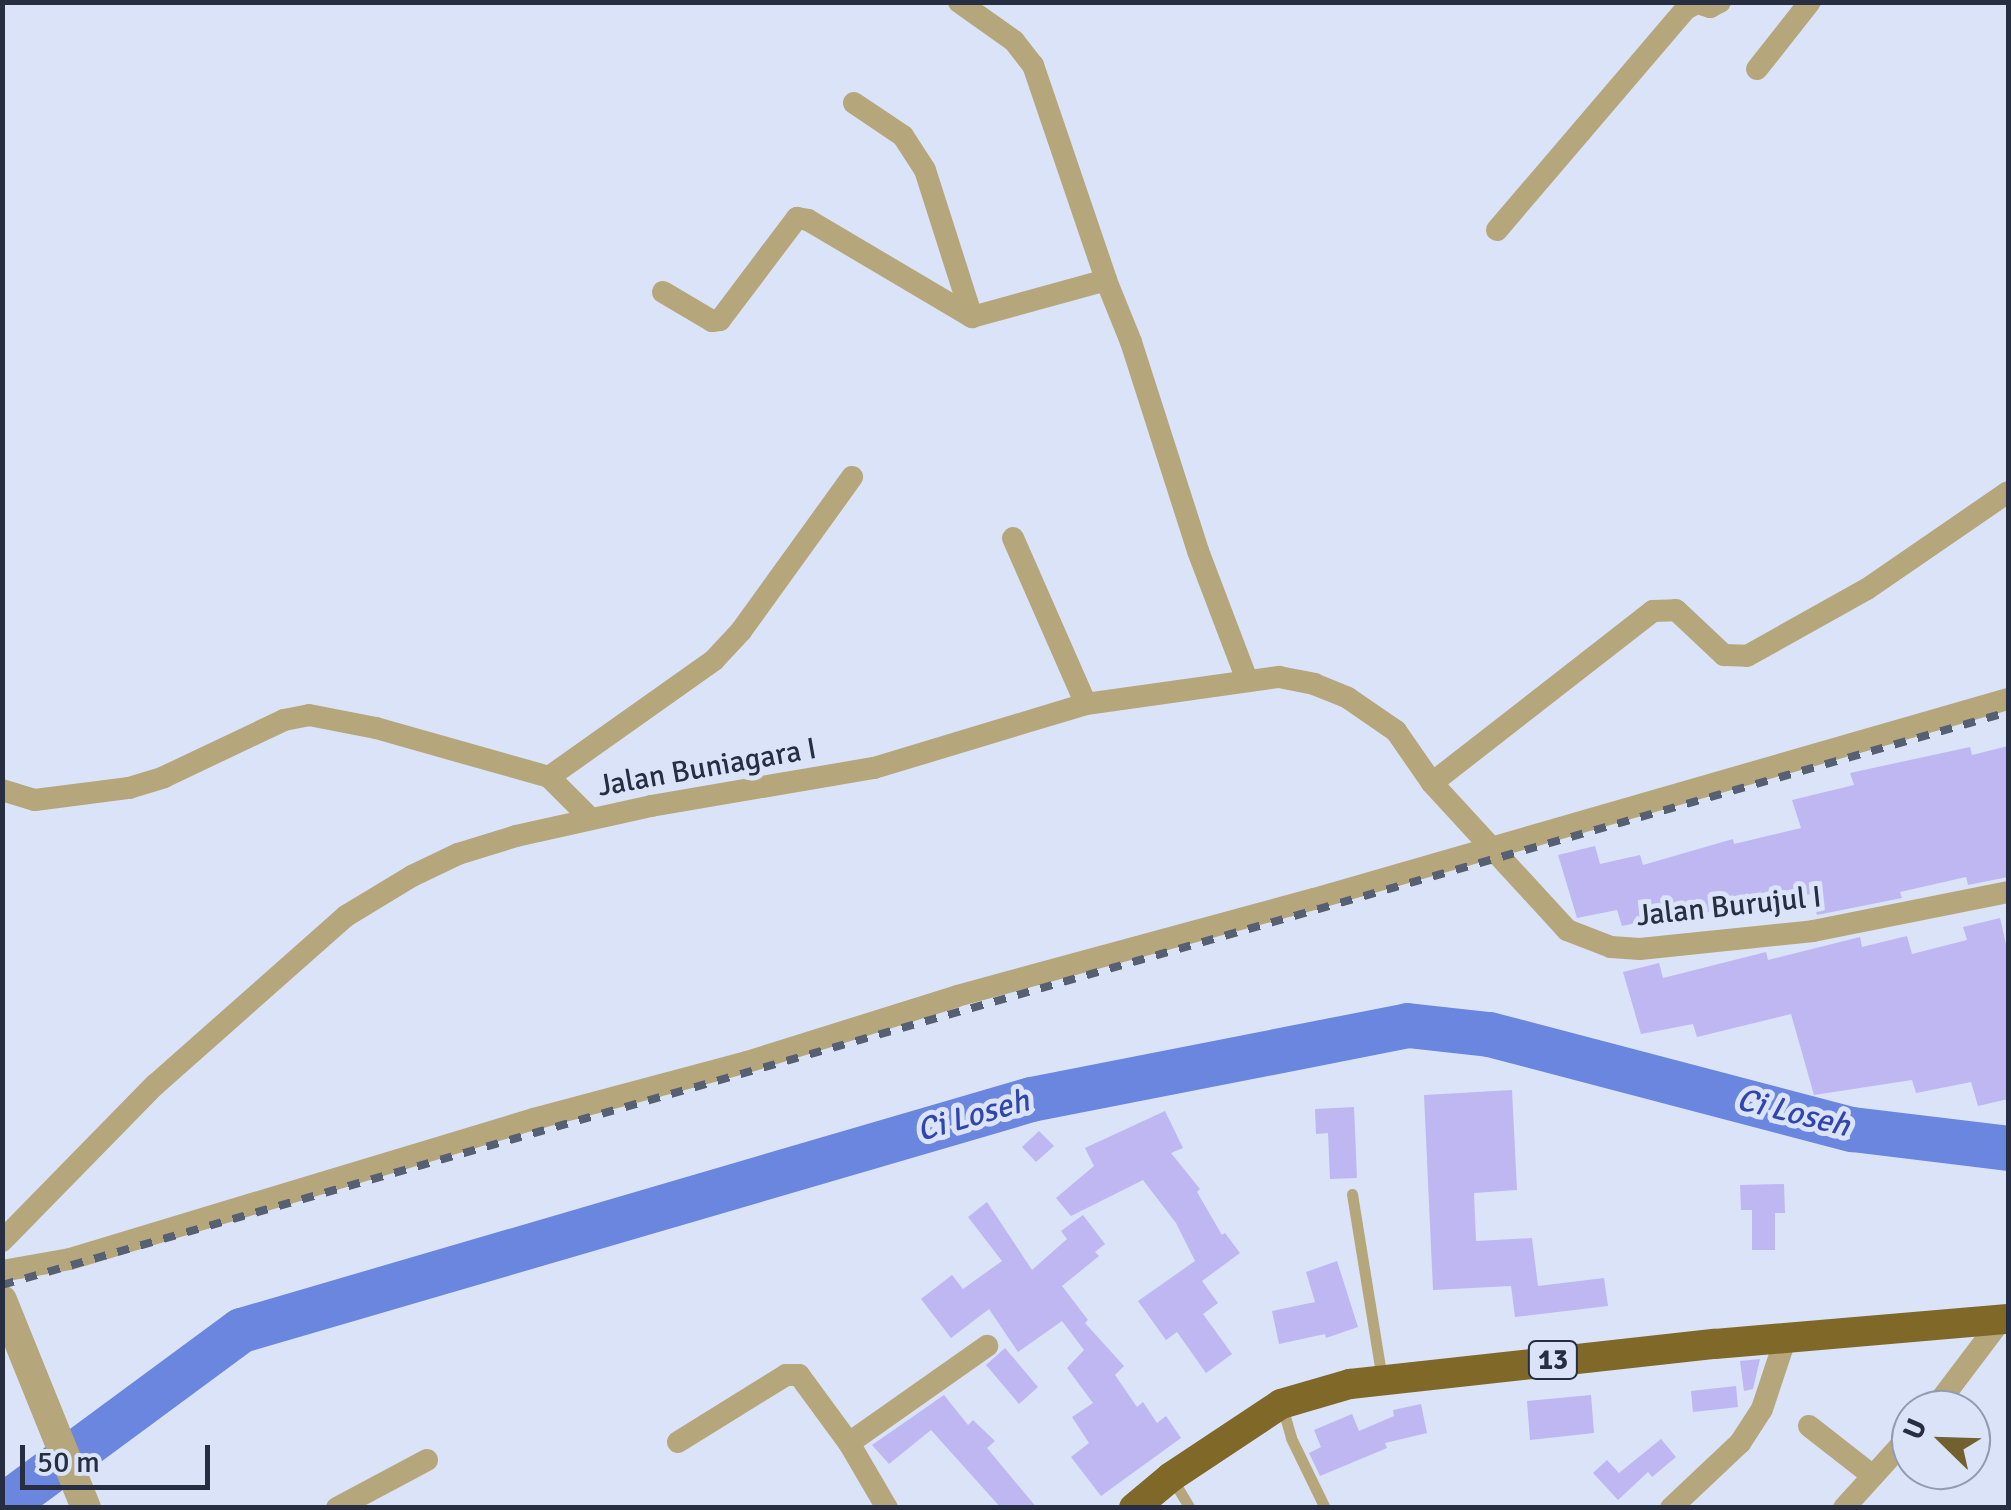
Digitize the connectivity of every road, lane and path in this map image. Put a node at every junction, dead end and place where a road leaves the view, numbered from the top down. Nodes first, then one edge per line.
1 (960, 2) edge
2 (1720, 2) edge
3 (1810, 2) edge
4 (1757, 68) dead end
5 (854, 103) dead end
6 (1497, 230) dead end
7 (1106, 280) junction
8 (664, 292) dead end
9 (972, 318) junction
10 (852, 477) dead end
11 (2008, 492) edge
12 (1014, 538) dead end
13 (1248, 680) junction
14 (2008, 698) edge
15 (1086, 704) junction
16 (549, 777) junction
17 (1432, 783) junction
18 (2, 790) edge
19 (591, 820) junction
20 (1493, 847) junction
21 (2008, 892) edge
22 (1352, 1194) dead end
23 (3, 1240) edge
24 (2, 1271) edge
25 (3, 1302) edge
26 (2005, 1319) edge
27 (1786, 1337) junction
28 (987, 1346) dead end
29 (1382, 1379) junction
30 (1949, 1390) edge
31 (1282, 1404) junction
32 (1809, 1426) dead end
33 (678, 1442) dead end
34 (849, 1443) junction
35 (1891, 1456) edge
36 (427, 1460) dead end
37 (1171, 1476) junction
38 (1873, 1476) junction
39 (81, 1498) edge
40 (337, 1508) edge
41 (887, 1508) edge
42 (1134, 1508) edge
43 (1190, 1508) edge
44 (1325, 1508) edge
45 (1671, 1508) edge
46 (1844, 1508) edge

1 - 7 street
2 - 6 street
3 - 4 street
5 - 9 street
7 - 9 street
7 - 13 street
8 - 9 street
10 - 16 street
11 - 17 street
12 - 15 street
13 - 15 street, Jalan Buniagara I
13 - 17 street, Jalan Buniagara I
14 - 20 street
15 - 19 street, Jalan Buniagara I
16 - 18 street
16 - 19 street
17 - 20 street, Jalan Buniagara I
19 - 23 street, Jalan Buniagara I
20 - 21 street, Jalan Burujul I
20 - 24 street
22 - 29 lane
25 - 39 street
26 - 27 highway, 13
26 - 30 street
27 - 29 highway, 13
27 - 45 street
28 - 34 street
29 - 31 highway, 13
31 - 37 highway, 13
31 - 44 lane
32 - 38 street
33 - 34 street
34 - 41 street
35 - 38 street
36 - 40 street
37 - 42 highway, 13
37 - 43 lane
38 - 46 street

